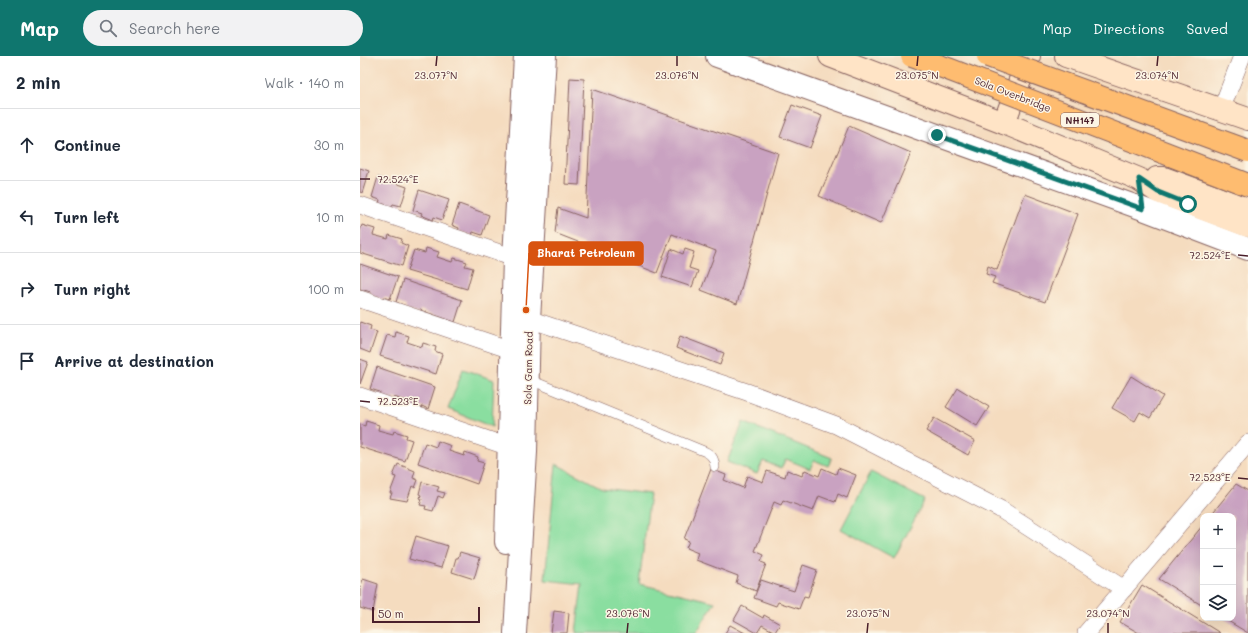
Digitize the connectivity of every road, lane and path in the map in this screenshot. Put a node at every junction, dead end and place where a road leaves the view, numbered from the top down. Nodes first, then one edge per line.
1 (525, 56) edge
2 (545, 56) edge
3 (717, 56) edge
4 (830, 56) edge
5 (912, 56) edge
6 (988, 56) edge
7 (1029, 56) edge
8 (1066, 56) edge
9 (1242, 56) edge
10 (1221, 110) junction
11 (1248, 119) edge
12 (1004, 123) junction
13 (1248, 151) edge
14 (1139, 179) junction
15 (1248, 185) edge
16 (360, 205) edge
17 (1143, 209) junction
18 (1248, 209) edge
19 (1248, 226) edge
20 (1248, 249) edge
21 (514, 258) junction
22 (360, 299) edge
23 (529, 319) junction
24 (511, 350) junction
25 (528, 379) junction
26 (360, 396) edge
27 (1248, 443) edge
28 (509, 447) junction
29 (714, 467) dead end
30 (1124, 589) junction
31 (501, 633) edge
32 (515, 633) edge
33 (1086, 633) edge

1 - 21 street, Sola Gam Road
2 - 23 street, Sola Gam Road
3 - 17 street
4 - 12 main road
5 - 15 highway, Sola Overbridge / NH147, bridge
6 - 13 highway, bridge
7 - 12 main road
8 - 10 main road
9 - 10 street
10 - 11 main road
12 - 14 main road
14 - 17 street
14 - 18 main road
14 - 19 main road
16 - 21 street
17 - 20 street
21 - 24 street, Sola Gam Road
22 - 24 street
23 - 25 street, Sola Gam Road
23 - 30 street
24 - 28 street, Sola Gam Road
25 - 29 lane
25 - 32 street, Sola Gam Road
26 - 28 street
27 - 30 street
28 - 31 street, Sola Gam Road
30 - 33 street

